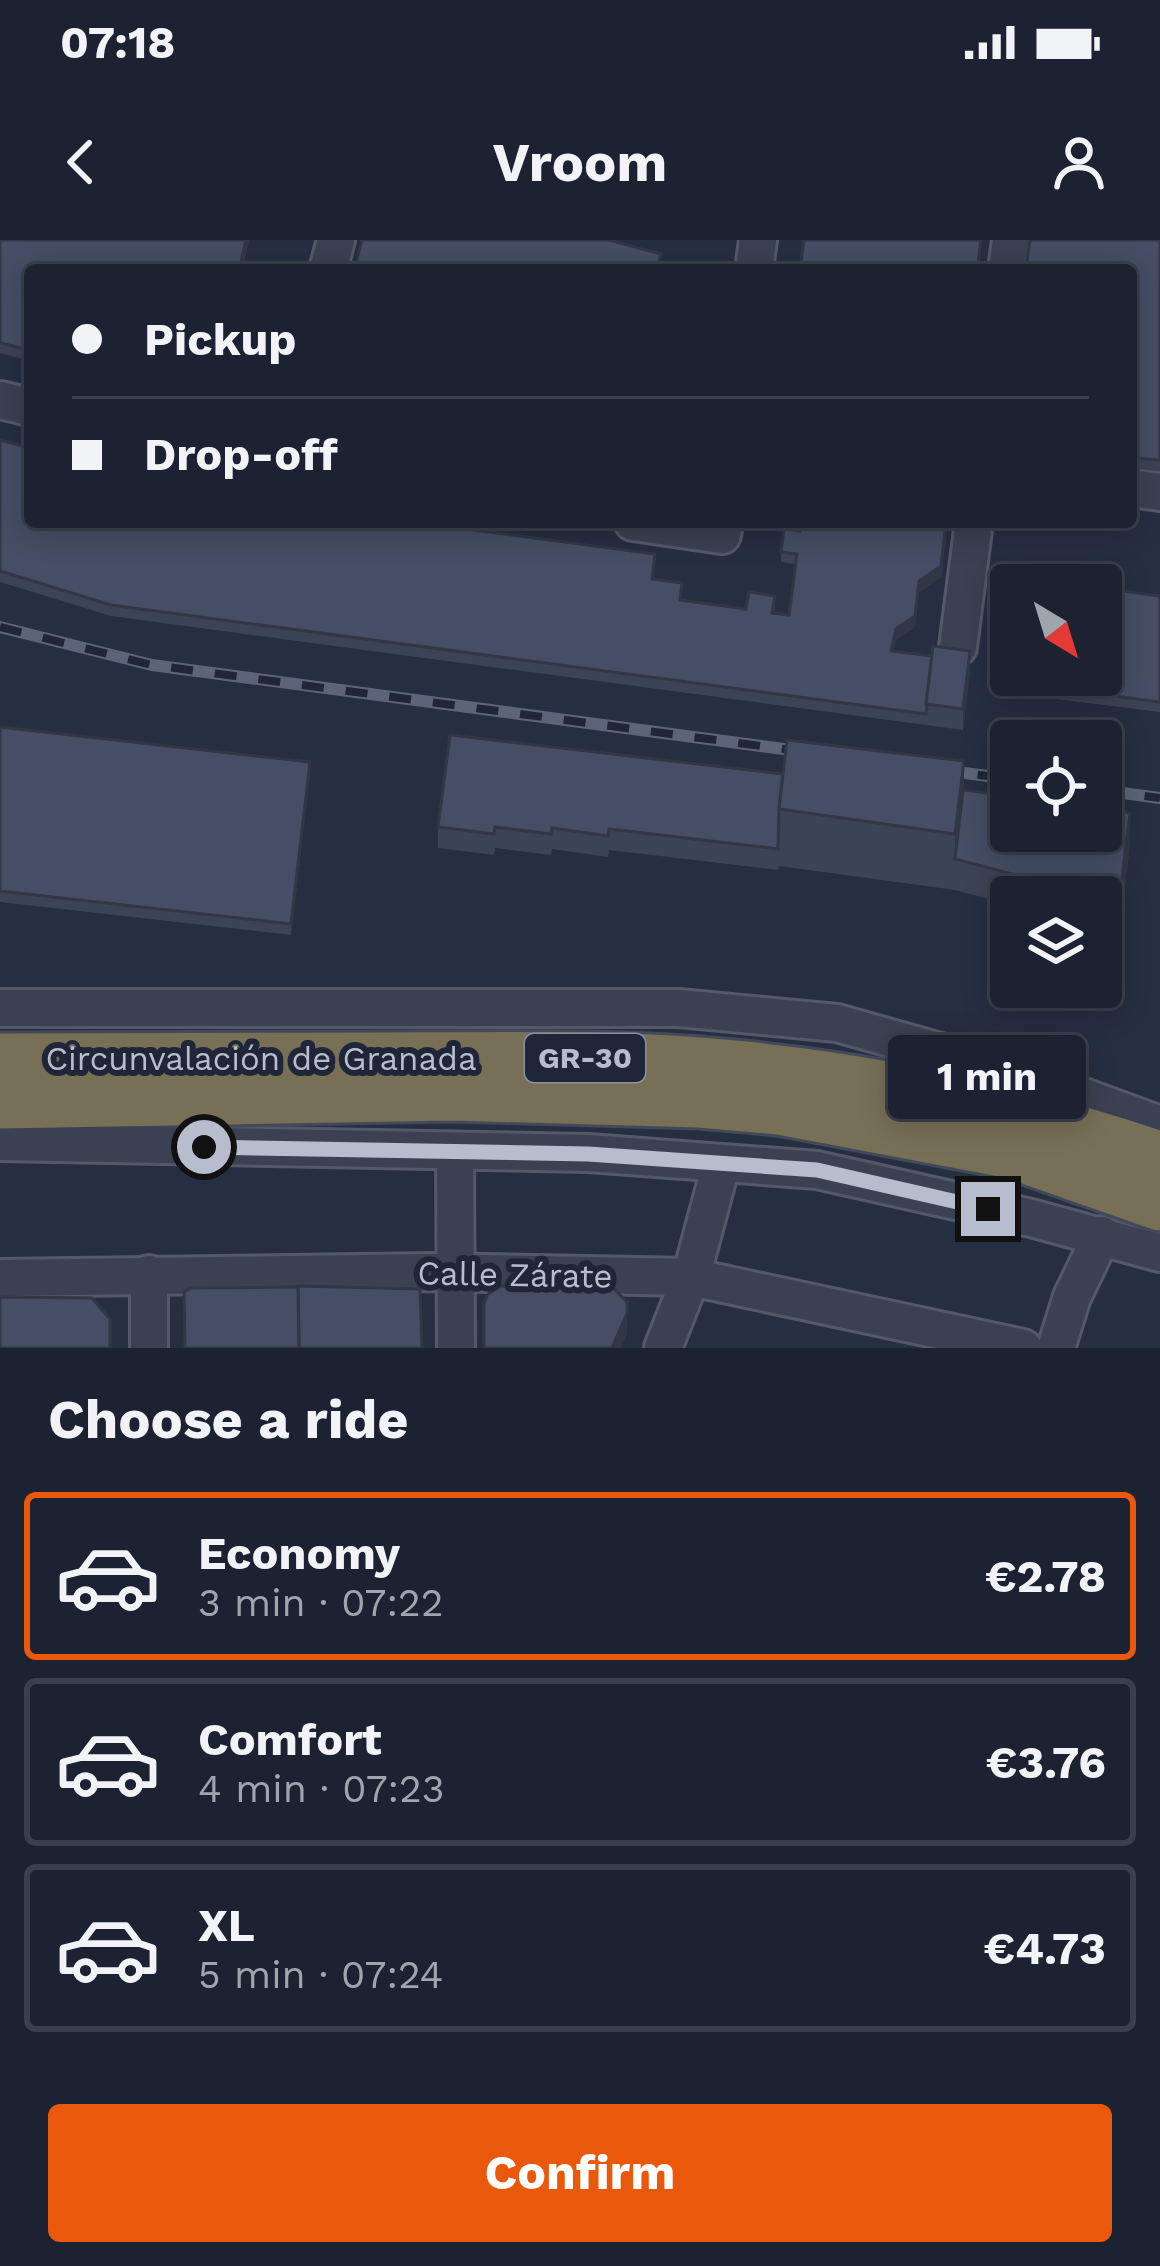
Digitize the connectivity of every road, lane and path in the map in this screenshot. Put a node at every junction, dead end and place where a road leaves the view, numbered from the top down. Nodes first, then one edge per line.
1 (973, 528) edge
2 (958, 647) edge
3 (0, 1008) edge
4 (0, 1059) edge
5 (0, 1103) edge
6 (1160, 1124) edge
7 (0, 1142) edge
8 (455, 1151) junction
9 (1160, 1157) edge
10 (721, 1165) junction
11 (1160, 1205) edge
12 (1031, 1218) junction
13 (1102, 1235) junction
14 (1160, 1253) edge
15 (455, 1272) junction
16 (148, 1274) junction
17 (691, 1277) junction
18 (0, 1278) edge
19 (1072, 1297) junction
20 (149, 1348) edge
21 (456, 1348) edge
22 (663, 1348) edge
23 (1023, 1348) edge
24 (1056, 1348) edge

1 - 2 street
3 - 6 street
4 - 9 highway, Circunvalación de Granada / GR-30
5 - 11 highway, Circunvalación de Granada / GR-30
7 - 8 street
8 - 10 street
8 - 15 street
10 - 12 street
10 - 17 street
12 - 13 street
12 - 19 street
13 - 14 street
13 - 19 street
15 - 16 street, Calle Zárate
15 - 17 street, Calle Zárate
15 - 21 street
16 - 18 street, Calle Zárate
16 - 20 street
17 - 22 street
17 - 23 street, Calle Zárate
19 - 24 street

